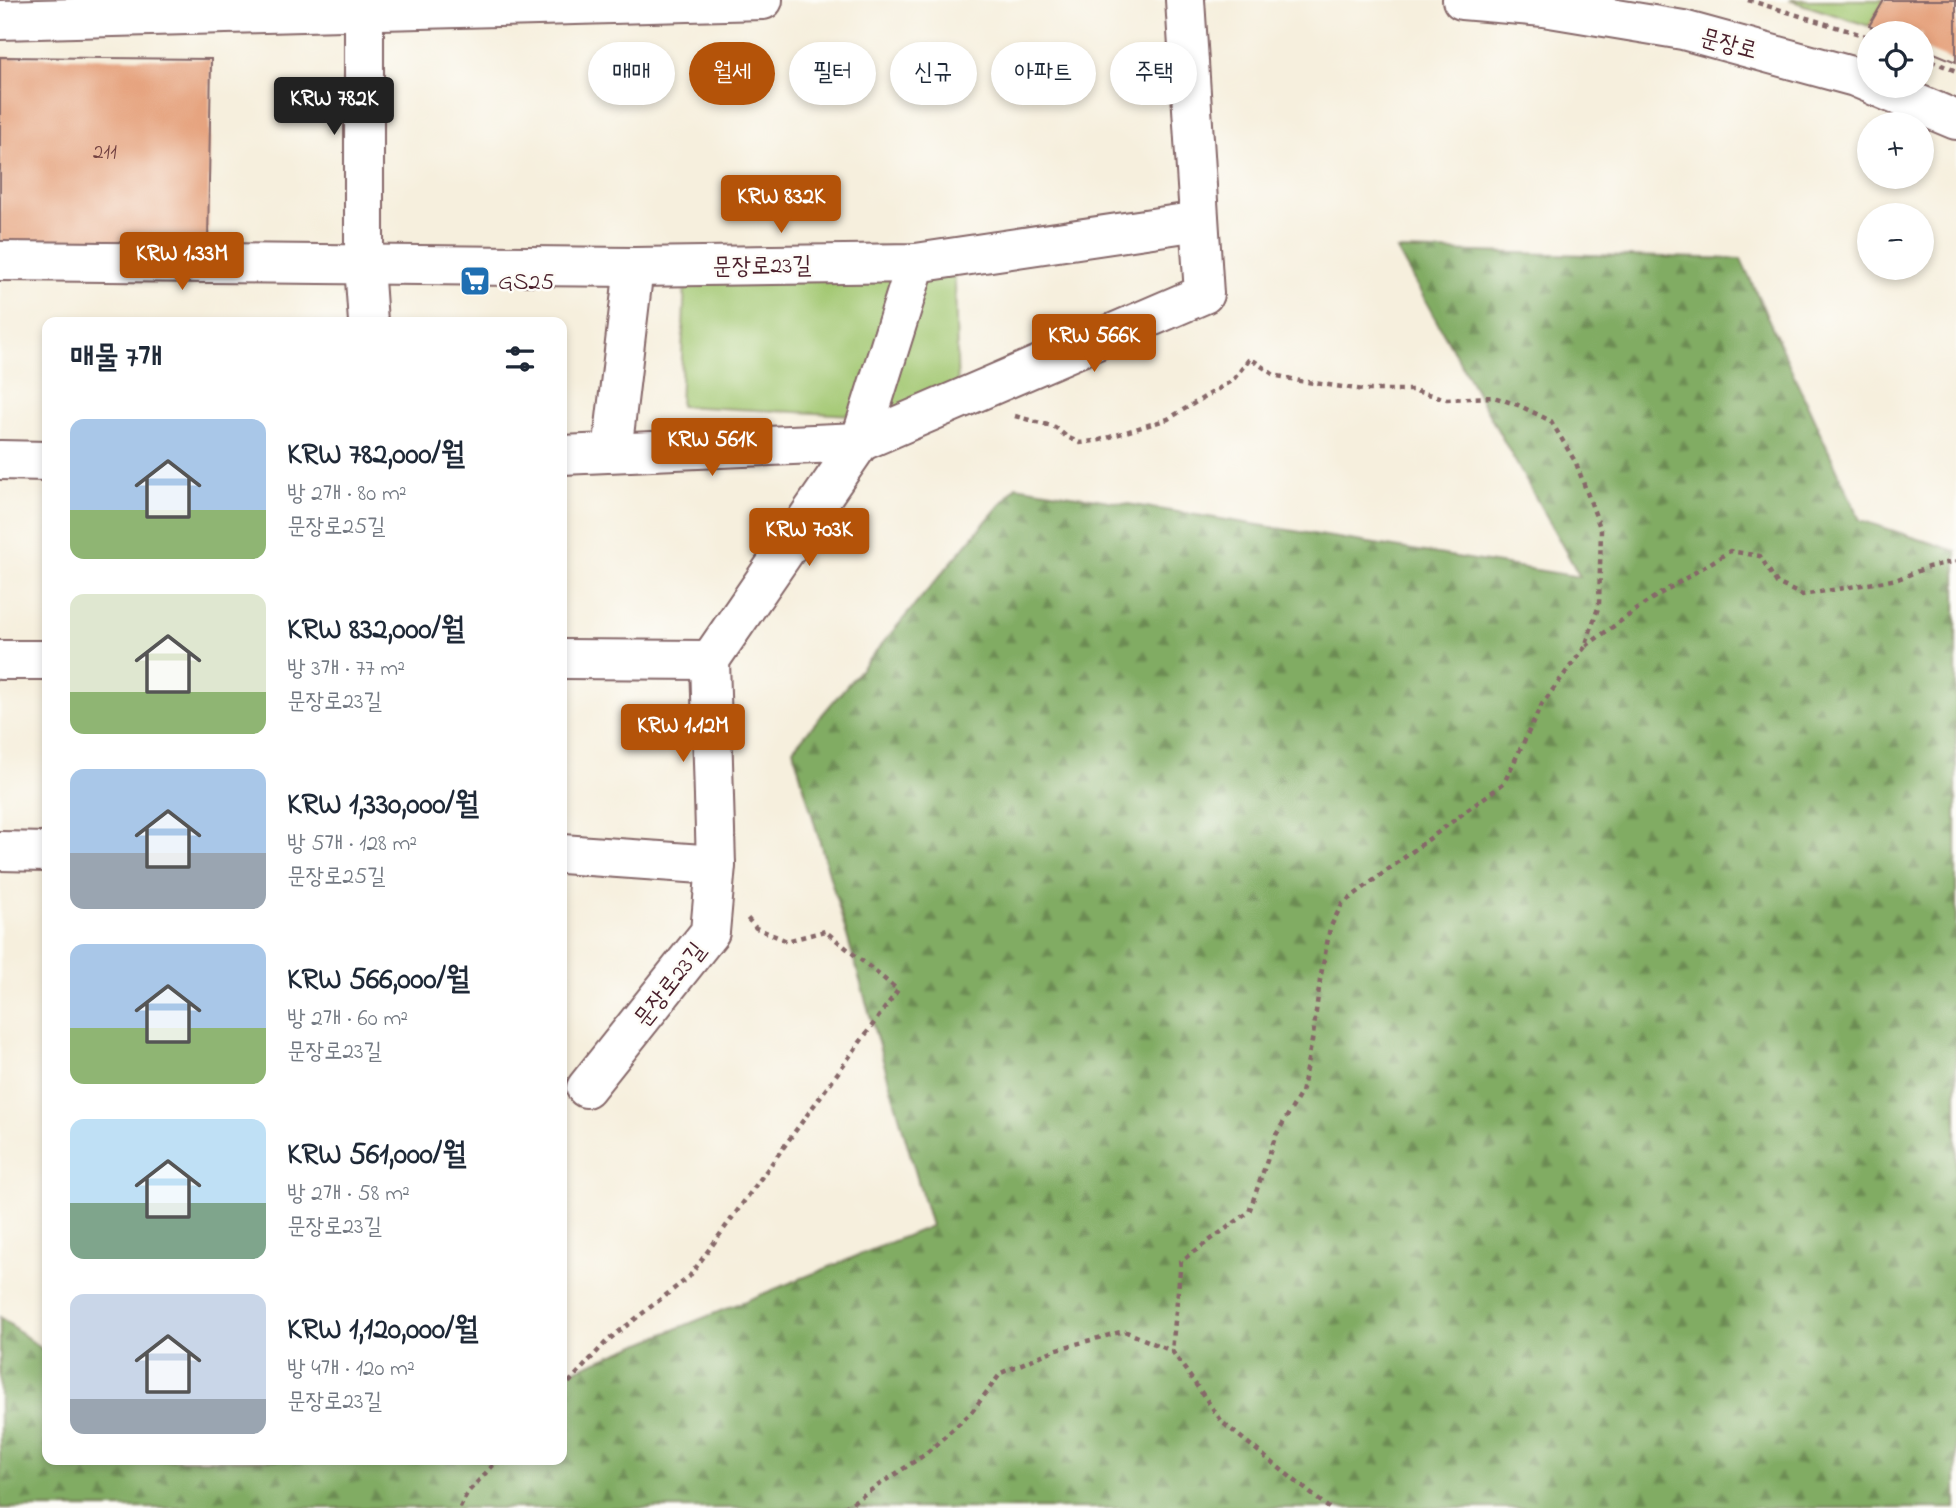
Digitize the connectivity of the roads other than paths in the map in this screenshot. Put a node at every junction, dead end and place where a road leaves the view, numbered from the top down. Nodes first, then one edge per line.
1 (763, 0) edge
2 (1185, 0) edge
3 (1462, 0) edge
4 (365, 4) edge
5 (1624, 10) edge
6 (0, 20) edge
7 (1857, 78) edge
8 (1904, 98) edge
9 (1956, 120) edge
10 (1199, 221) junction
11 (0, 261) edge
12 (916, 262) junction
13 (364, 265) junction
14 (634, 267) junction
15 (368, 317) edge
16 (860, 442) junction
17 (612, 452) junction
18 (567, 455) edge
19 (0, 460) edge
20 (42, 461) edge
21 (567, 659) edge
22 (0, 660) edge
23 (42, 660) edge
24 (710, 660) junction
25 (42, 853) edge
26 (567, 855) edge
27 (3, 862) edge
28 (716, 873) junction
29 (586, 1088) dead end

1 - 4 street
2 - 10 street
3 - 5 street, 문장로
4 - 6 street
4 - 13 street
5 - 7 street, 문장로
8 - 9 street
10 - 12 street, 문장로23길
10 - 16 street
11 - 13 street, 문장로23길
12 - 14 street, 문장로23길
12 - 16 street
13 - 14 street, 문장로23길
13 - 15 street
14 - 17 street
16 - 17 street
16 - 24 street
17 - 18 street
19 - 20 street
21 - 24 street
22 - 23 street
24 - 28 street, 문장로23길
25 - 27 street
26 - 28 street
28 - 29 street, 문장로23길

